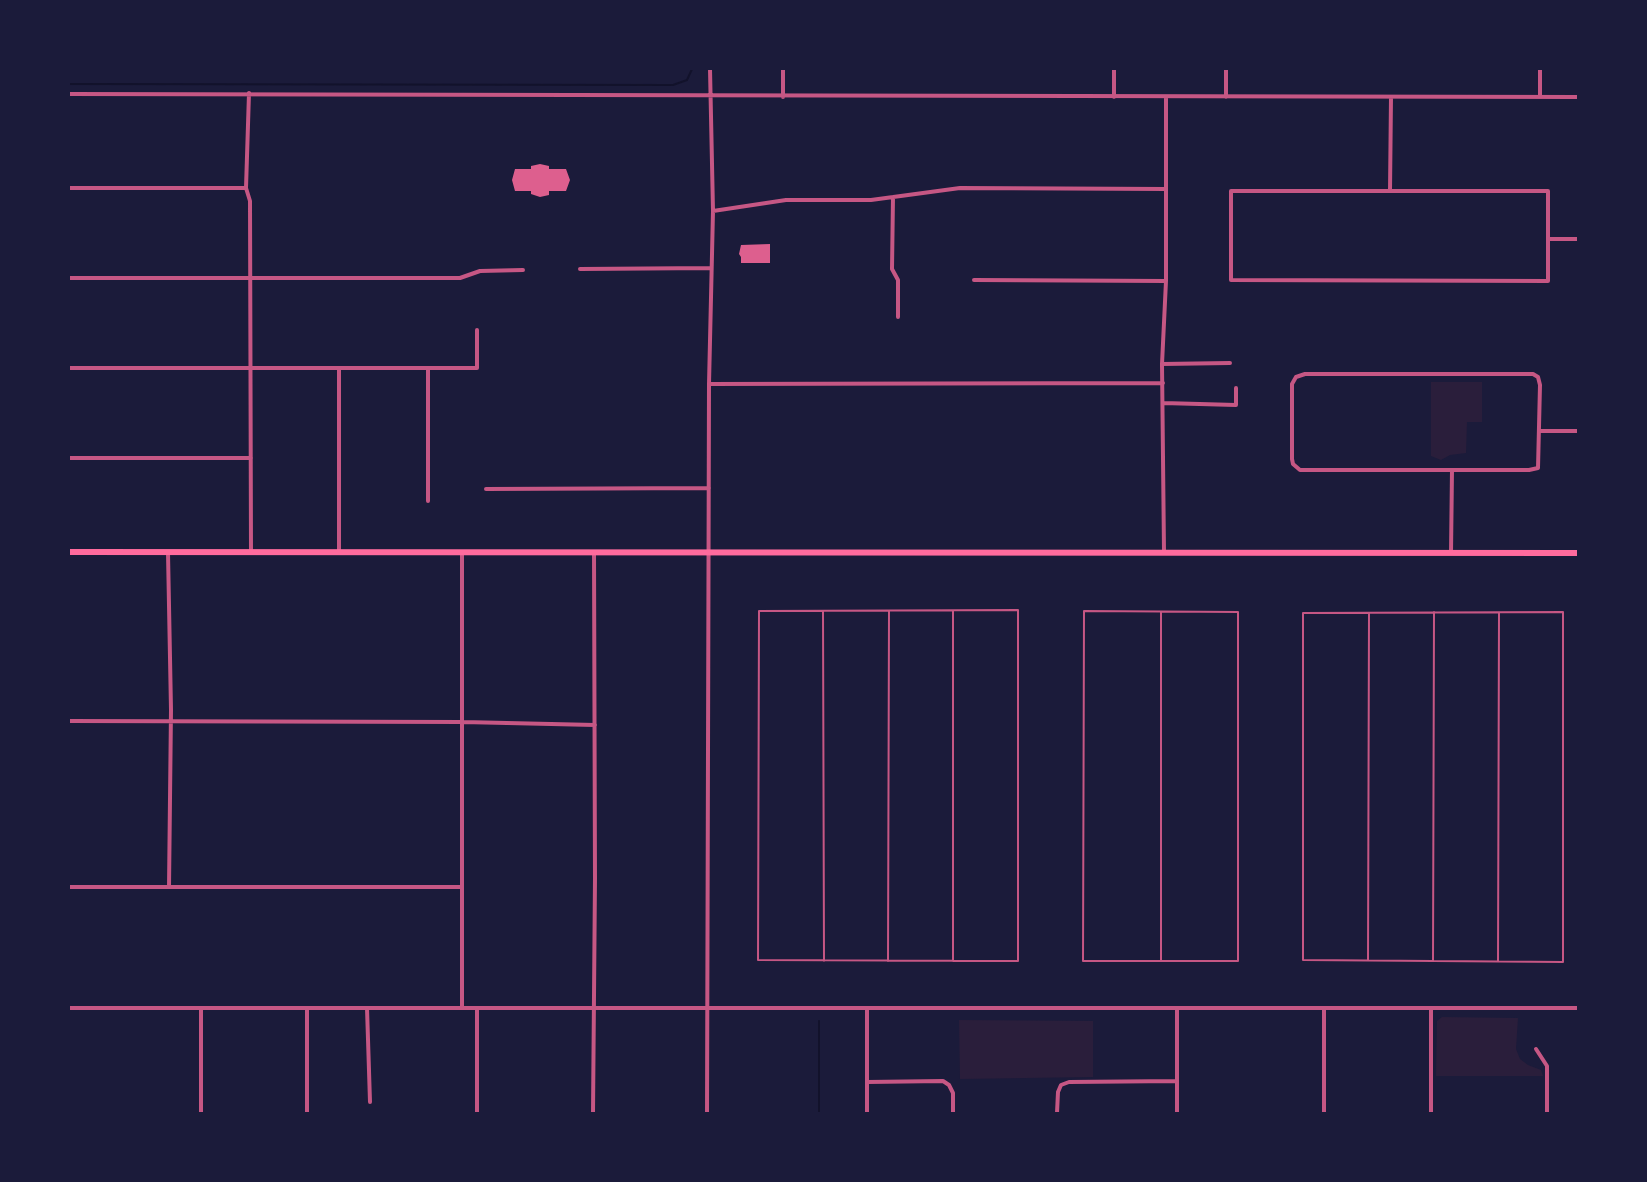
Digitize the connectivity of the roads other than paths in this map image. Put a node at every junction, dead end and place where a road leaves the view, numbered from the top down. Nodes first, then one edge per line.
1 (710, 69) edge
2 (783, 69) edge
3 (1114, 69) edge
4 (1226, 69) edge
5 (1540, 69) edge
6 (249, 93) junction
7 (69, 94) edge
8 (710, 97) junction
9 (783, 97) junction
10 (1114, 97) junction
11 (1166, 97) junction
12 (1226, 97) junction
13 (1391, 97) junction
14 (1540, 97) junction
15 (1578, 97) edge
16 (69, 188) edge
17 (246, 188) junction
18 (1166, 189) junction
19 (1390, 191) junction
20 (893, 197) junction
21 (713, 211) junction
22 (1548, 239) junction
23 (1578, 239) edge
24 (711, 268) junction
25 (580, 269) dead end
26 (523, 270) dead end
27 (69, 278) edge
28 (251, 278) junction
29 (974, 280) dead end
30 (1166, 281) junction
31 (898, 317) dead end
32 (477, 330) dead end
33 (1230, 363) dead end
34 (1162, 364) junction
35 (69, 368) edge
36 (251, 368) junction
37 (339, 368) junction
38 (428, 368) junction
39 (1162, 382) junction
40 (709, 384) junction
41 (1236, 388) dead end
42 (1162, 403) junction
43 (1540, 431) junction
44 (1578, 431) edge
45 (69, 458) edge
46 (251, 458) junction
47 (1452, 471) junction
48 (709, 488) junction
49 (486, 489) dead end
50 (428, 501) dead end
51 (69, 552) edge
52 (168, 553) junction
53 (251, 553) junction
54 (339, 553) junction
55 (462, 553) junction
56 (594, 553) junction
57 (708, 553) junction
58 (1164, 553) junction
59 (1451, 553) junction
60 (1578, 553) edge
61 (823, 611) junction
62 (889, 611) junction
63 (953, 611) junction
64 (1161, 612) junction
65 (1434, 612) junction
66 (1499, 612) junction
67 (1369, 613) junction
68 (69, 721) edge
69 (170, 721) junction
70 (463, 722) junction
71 (595, 724) junction
72 (69, 887) edge
73 (169, 887) junction
74 (462, 887) junction
75 (824, 960) junction
76 (1368, 960) junction
77 (888, 961) junction
78 (954, 961) junction
79 (1161, 961) junction
80 (1433, 961) junction
81 (1498, 961) junction
82 (69, 1008) edge
83 (201, 1008) junction
84 (307, 1008) junction
85 (367, 1008) junction
86 (462, 1008) junction
87 (477, 1008) junction
88 (593, 1008) junction
89 (707, 1008) junction
90 (867, 1008) junction
91 (1177, 1008) junction
92 (1324, 1008) junction
93 (1431, 1008) junction
94 (1578, 1008) edge
95 (1536, 1049) dead end
96 (1177, 1081) junction
97 (867, 1082) junction
98 (370, 1102) dead end
99 (201, 1113) edge
100 (307, 1113) edge
101 (477, 1113) edge
102 (593, 1113) edge
103 (707, 1113) edge
104 (867, 1113) edge
105 (953, 1113) edge
106 (1057, 1113) edge
107 (1177, 1113) edge
108 (1324, 1113) edge
109 (1431, 1113) edge
110 (1547, 1113) edge

1 - 8 street
2 - 9 street
3 - 10 street
4 - 12 street
5 - 14 street
6 - 7 street
6 - 8 street
6 - 17 street
8 - 9 street
8 - 21 street
9 - 10 street
10 - 11 street
11 - 12 street
11 - 18 street
12 - 13 street
13 - 14 street
13 - 19 street
14 - 15 street
16 - 17 street
17 - 28 street
18 - 20 street
18 - 30 street
19 - 22 street
19 - 22 street
20 - 21 street
20 - 31 street
21 - 24 street
22 - 23 street
24 - 25 street
24 - 40 street
26 - 28 street
27 - 28 street
28 - 36 street
29 - 30 street
30 - 34 street
32 - 38 street
33 - 34 street
34 - 39 street
35 - 36 street
36 - 37 street
36 - 46 street
37 - 38 street
37 - 54 street
38 - 50 street
39 - 40 street
39 - 42 street
40 - 48 street
41 - 42 street
42 - 58 street
43 - 44 street
43 - 47 street
43 - 47 street
45 - 46 street
46 - 53 street
47 - 59 street
48 - 49 street
48 - 57 street
51 - 52 main road
52 - 53 main road
52 - 69 street
53 - 54 main road
54 - 55 main road
55 - 56 main road
55 - 70 street
56 - 57 main road
56 - 71 street
57 - 58 main road
57 - 89 street
58 - 59 main road
59 - 60 main road
61 - 62 lane
61 - 75 lane
61 - 75 lane
62 - 63 lane
62 - 77 lane
63 - 78 lane
63 - 78 lane
64 - 79 lane
64 - 79 lane
64 - 79 lane
65 - 66 lane
65 - 67 lane
65 - 80 lane
66 - 81 lane
66 - 81 lane
67 - 76 lane
67 - 76 lane
68 - 69 street
69 - 70 street
69 - 73 street
70 - 71 street
70 - 74 street
71 - 88 street
72 - 73 street
73 - 74 street
74 - 86 street
75 - 77 lane
76 - 80 lane
77 - 78 lane
80 - 81 lane
82 - 83 street
83 - 84 street
83 - 99 street
84 - 85 street
84 - 100 street
85 - 86 street
85 - 98 street
86 - 87 street
87 - 88 street
87 - 101 street
88 - 89 street
88 - 102 street
89 - 90 street
89 - 103 street
90 - 91 street
90 - 97 street
91 - 92 street
91 - 96 street
92 - 93 street
92 - 108 street
93 - 94 street
93 - 109 street
95 - 110 street
96 - 106 street
96 - 107 street
97 - 104 street
97 - 105 street

